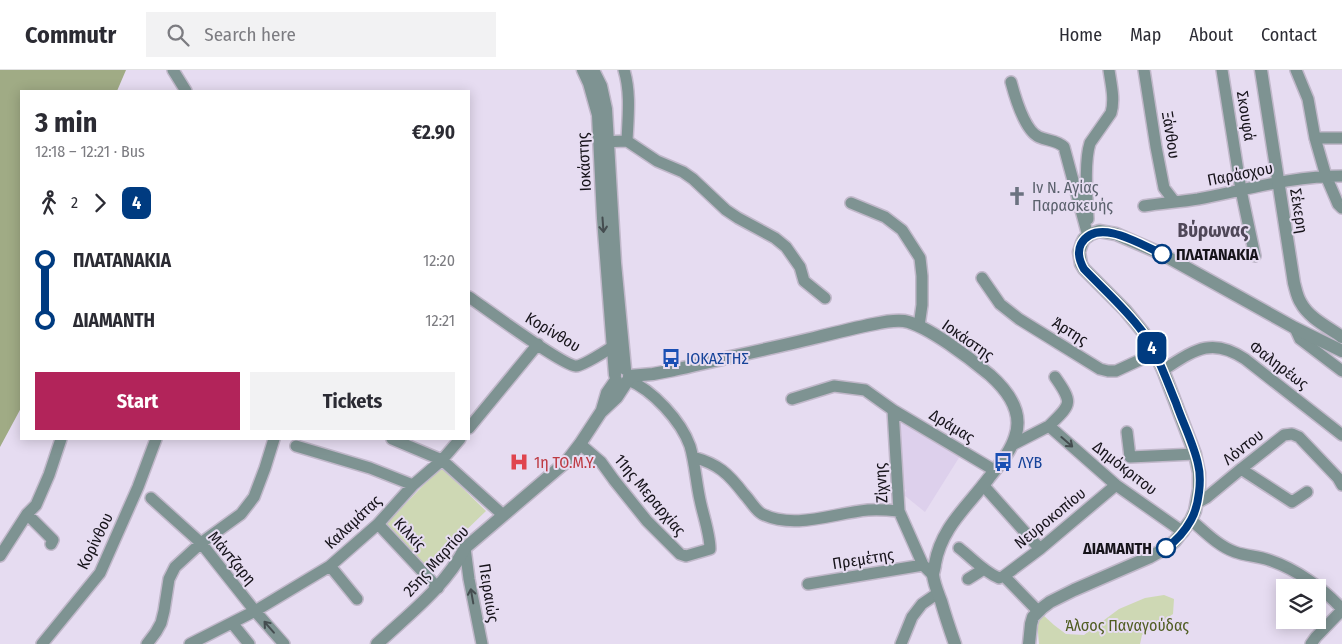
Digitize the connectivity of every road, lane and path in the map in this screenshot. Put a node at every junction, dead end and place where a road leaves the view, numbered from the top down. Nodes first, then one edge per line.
1 (173, 70) edge
2 (583, 70) edge
3 (593, 70) edge
4 (624, 70) edge
5 (1109, 70) edge
6 (1144, 70) edge
7 (1222, 70) edge
8 (1261, 70) edge
9 (1296, 70) edge
10 (1011, 82) dead end
11 (185, 90) edge
12 (1316, 138) junction
13 (1342, 138) edge
14 (627, 141) junction
15 (604, 142) junction
16 (1326, 176) junction
17 (1342, 176) edge
18 (1278, 183) junction
19 (1241, 190) junction
20 (1174, 202) junction
21 (851, 203) dead end
22 (1144, 206) dead end
23 (1342, 208) edge
24 (1088, 236) junction
25 (1255, 256) dead end
26 (982, 278) dead end
27 (470, 298) edge
28 (825, 298) dead end
29 (919, 326) junction
30 (1295, 328) junction
31 (1342, 336) edge
32 (538, 344) junction
33 (617, 344) junction
34 (1342, 351) edge
35 (1155, 353) junction
36 (1163, 370) junction
37 (1342, 371) edge
38 (623, 376) junction
39 (1055, 377) dead end
40 (792, 399) dead end
41 (893, 410) junction
42 (1049, 426) junction
43 (470, 427) edge
44 (1127, 432) dead end
45 (1342, 434) edge
46 (61, 440) edge
47 (156, 440) edge
48 (274, 440) edge
49 (394, 440) edge
50 (459, 440) edge
51 (580, 444) junction
52 (1012, 445) junction
53 (296, 446) dead end
54 (1195, 454) junction
55 (693, 457) junction
56 (442, 460) junction
57 (1241, 468) junction
58 (994, 470) junction
59 (983, 485) junction
60 (1116, 485) junction
61 (1342, 485) edge
62 (413, 486) junction
63 (1307, 492) dead end
64 (151, 498) dead end
65 (1197, 503) junction
66 (899, 510) junction
67 (27, 514) junction
68 (503, 515) junction
69 (1191, 520) junction
70 (378, 524) junction
71 (1183, 532) junction
72 (201, 543) junction
73 (51, 544) dead end
74 (466, 548) junction
75 (959, 548) dead end
76 (1040, 548) junction
77 (0, 556) edge
78 (924, 565) junction
79 (330, 566) junction
80 (984, 570) junction
81 (933, 575) junction
82 (1004, 576) junction
83 (968, 579) dead end
84 (808, 584) dead end
85 (438, 588) junction
86 (938, 593) junction
87 (358, 599) dead end
88 (1342, 609) edge
89 (255, 611) junction
90 (1038, 611) junction
91 (232, 622) junction
92 (1314, 640) edge
93 (42, 644) edge
94 (147, 644) edge
95 (190, 644) edge
96 (249, 644) edge
97 (284, 644) edge
98 (377, 644) edge
99 (482, 644) edge
100 (901, 644) edge
101 (955, 644) edge
102 (1029, 644) edge

1 - 11 street
2 - 15 street, Ιοκάστης
3 - 15 street, Ιοκάστης
4 - 14 street
5 - 24 street
6 - 20 street, Ξάνθου
7 - 19 street, Σκουφά
8 - 18 street, Σέκερη
9 - 12 street
10 - 24 street
12 - 13 street
12 - 16 street
14 - 15 street
14 - 28 street
15 - 33 street, Ιοκάστης
16 - 17 street, Παράσχου
16 - 18 street, Παράσχου
16 - 23 street
18 - 19 street, Παράσχου
18 - 31 street, Σέκερη
19 - 20 street, Παράσχου
19 - 25 street, Σκουφά
20 - 22 street, Παράσχου
21 - 29 street
24 - 30 street
24 - 35 street
26 - 35 street, Άρτης
27 - 32 street, Κορίνθου
29 - 38 street, Ιοκάστης
29 - 52 street, Ιοκάστης
30 - 34 street
30 - 37 street
32 - 33 street, Κορίνθου
32 - 43 street
33 - 38 street, Ιοκάστης
35 - 36 street
36 - 45 street, Φαληρέως
36 - 54 street
38 - 51 street, 25ης Μαρτίου
38 - 55 street, 11ης Μεραρχίας
39 - 42 street
40 - 41 street, Δράμας
41 - 58 street, Δράμας
41 - 66 street, Ζίχνης
42 - 52 street
42 -> 60 street, Δημόκριτου
44 - 54 street
46 - 67 street
47 - 93 street, Κορίνθου
48 - 72 street
49 - 56 street
50 - 56 street, Καλαμάτας
51 - 55 street, 11ης Μεραρχίας
51 - 68 street, 25ης Μαρτίου
52 - 58 street, Ιοκάστης
53 - 62 street
54 - 65 street
55 - 66 street
56 - 62 street, Καλαμάτας
56 - 68 street
57 - 61 street, Λόντου
57 - 63 street
57 - 65 street, Λόντου
58 - 59 street, Ιοκάστης
59 - 76 street
59 - 81 street, Ιοκάστης
60 - 71 street, Δημόκριτου
60 - 76 street, Νευροκοπίου
62 - 70 street, Καλαμάτας
64 - 72 street, Μάντζαρη
65 - 69 street
66 - 78 street, Ζίχνης
67 - 73 street
67 - 77 street
68 - 74 street, 25ης Μαρτίου
69 - 71 street
69 - 88 street
70 - 79 street, Καλαμάτας
70 - 85 street, Κιλκίς
71 - 90 street
72 - 89 street, Μάντζαρη
72 - 94 street
74 - 85 street, 25ης Μαρτίου
99 -> 74 street, Πειραιώς
75 - 80 street
76 - 82 street, Νευροκοπίου
78 - 81 street, Ζίχνης
78 - 84 street, Πρεμέτης
79 - 87 street
79 - 89 street, Καλαμάτας
80 - 82 street
80 - 83 street
81 - 86 street, Ιοκάστης
82 - 90 street
85 - 98 street, 25ης Μαρτίου
86 - 100 street
86 - 101 street, Ιοκάστης
88 - 92 street
89 - 91 street, Καλαμάτας
97 -> 89 street, Μάντζαρη
90 - 102 street
91 - 95 street, Καλαμάτας
91 - 96 street

